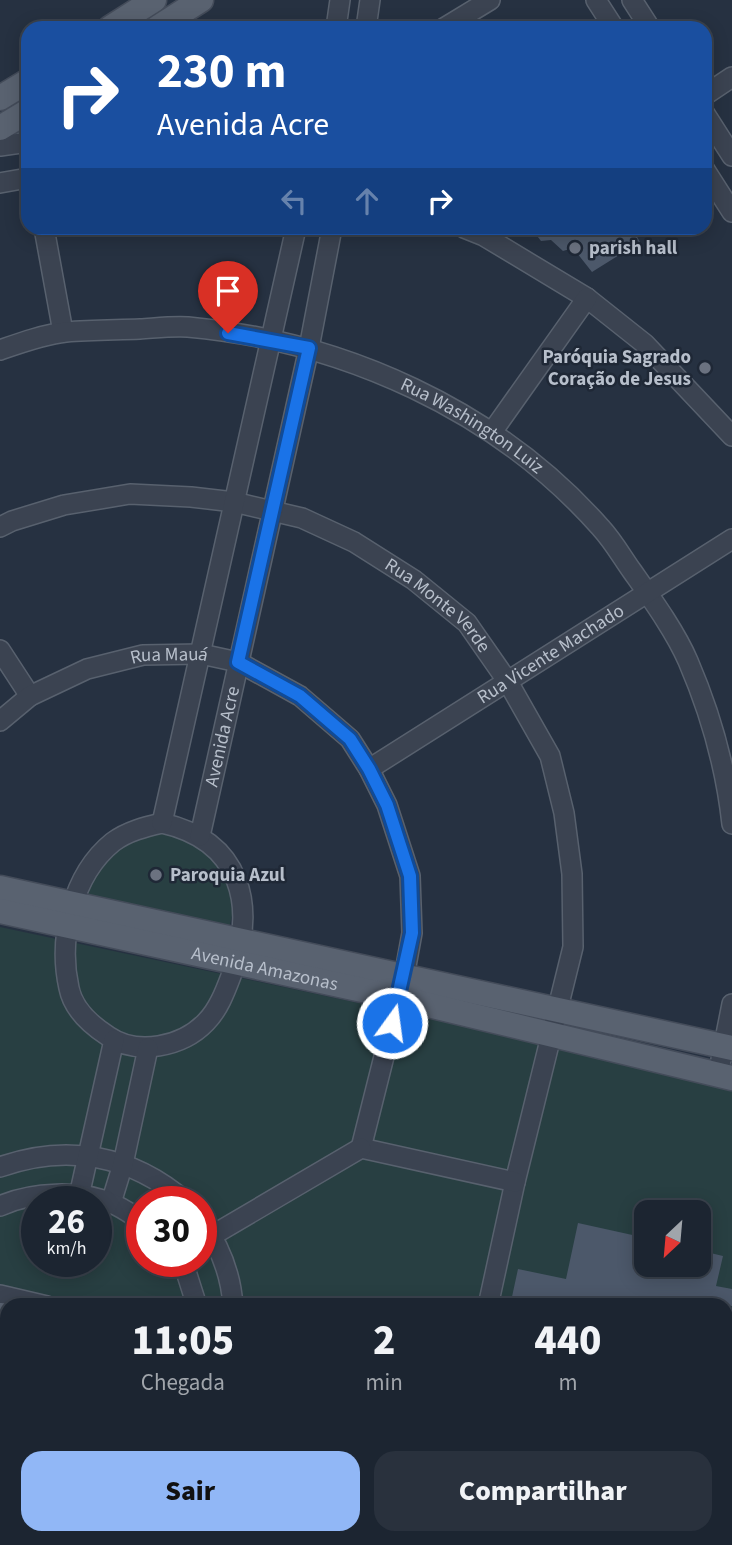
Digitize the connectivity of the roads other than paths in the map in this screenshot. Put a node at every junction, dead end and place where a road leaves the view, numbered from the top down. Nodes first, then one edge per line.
1 (154, 0) edge
2 (340, 0) edge
3 (370, 0) edge
4 (490, 0) edge
5 (596, 0) edge
6 (632, 0) edge
7 (194, 2) edge
8 (121, 21) edge
9 (167, 21) edge
10 (337, 21) edge
11 (367, 21) edge
12 (456, 21) edge
13 (610, 21) edge
14 (646, 21) edge
15 (732, 78) edge
16 (21, 84) edge
17 (712, 90) edge
18 (0, 98) edge
19 (21, 115) edge
20 (712, 125) edge
21 (0, 128) edge
22 (21, 143) edge
23 (0, 146) edge
24 (732, 156) edge
25 (21, 179) edge
26 (712, 181) edge
27 (0, 183) edge
28 (732, 212) edge
29 (45, 235) edge
30 (294, 235) edge
31 (331, 235) edge
32 (494, 235) edge
33 (587, 298) junction
34 (63, 332) junction
35 (271, 340) junction
36 (309, 348) junction
37 (0, 351) edge
38 (492, 432) junction
39 (732, 436) edge
40 (234, 502) junction
41 (272, 510) junction
42 (0, 527) edge
43 (732, 538) edge
44 (648, 593) junction
45 (0, 650) edge
46 (201, 654) junction
47 (238, 662) junction
48 (508, 682) junction
49 (30, 696) junction
50 (0, 721) edge
51 (369, 769) junction
52 (731, 803) edge
53 (162, 823) junction
54 (732, 824) edge
55 (200, 836) junction
56 (0, 888) edge
57 (0, 911) edge
58 (70, 914) junction
59 (238, 952) junction
60 (401, 987) junction
61 (732, 1004) edge
62 (554, 1022) junction
63 (114, 1041) junction
64 (148, 1048) junction
65 (728, 1048) edge
66 (725, 1077) edge
67 (360, 1148) junction
68 (89, 1155) junction
69 (123, 1164) junction
70 (0, 1167) edge
71 (515, 1182) junction
72 (81, 1186) edge
73 (164, 1186) edge
74 (21, 1198) edge
75 (112, 1200) edge
76 (0, 1206) edge
77 (217, 1226) edge
78 (217, 1253) edge
79 (188, 1277) edge
80 (194, 1298) edge
81 (232, 1298) edge
82 (490, 1298) edge

1 - 8 main road
2 - 10 street
3 - 11 street
4 - 12 street
5 - 13 street
6 - 14 street
7 - 9 main road
15 - 17 street
16 - 18 main road
19 - 21 main road
20 - 24 street
22 - 23 street
25 - 27 street
26 - 28 street
29 - 34 street
30 - 35 street, Avenida Acre
31 - 36 street, Avenida Acre
32 - 33 street
33 - 38 street
33 - 39 street
34 - 35 street, Rua Washington Luiz
34 - 37 street, Rua Washington Luiz
35 - 36 street, Rua Washington Luiz
35 - 40 street, Avenida Acre
36 - 38 street, Rua Washington Luiz
36 - 41 street, Avenida Acre
38 - 44 street, Rua Washington Luiz
40 - 41 street, Rua Monte Verde
40 - 42 street, Rua Monte Verde
40 - 46 street, Avenida Acre
41 - 47 street, Avenida Acre
41 - 48 street, Rua Monte Verde
43 - 44 street, Rua Vicente Machado
44 - 48 street, Rua Vicente Machado
44 - 52 street, Rua Washington Luiz
45 - 49 street
46 - 47 street, Rua Mauá
46 - 49 street, Rua Mauá
46 - 53 street, Avenida Acre
47 - 51 street, Rua Mauá
47 - 55 street, Avenida Acre
48 - 51 street, Rua Vicente Machado
48 - 62 street, Rua Monte Verde
49 - 50 street, Rua Mauá
51 - 60 street, Rua Mauá
52 - 54 street, Rua Washington Luiz
53 - 55 street
53 - 58 street
55 - 59 street
56 - 58 main road, Avenida Amazonas
57 - 58 main road, Avenida Amazonas
58 - 59 main road, Avenida Amazonas
58 - 63 street
59 - 60 main road, Avenida Amazonas
59 - 64 street
60 - 62 main road, Avenida Amazonas
60 - 67 street, Rua Mauá
61 - 65 street
62 - 65 main road, Avenida Amazonas
62 - 66 main road, Avenida Amazonas
62 - 71 street, Rua Monte Verde
63 - 64 street
63 - 68 street
64 - 69 street
65 - 66 street
67 - 71 street
67 - 77 street
68 - 69 street
68 - 70 street
68 - 72 street
69 - 73 street
69 - 75 street
71 - 82 street, Rua Monte Verde
74 - 76 street
78 - 81 street
79 - 80 street

